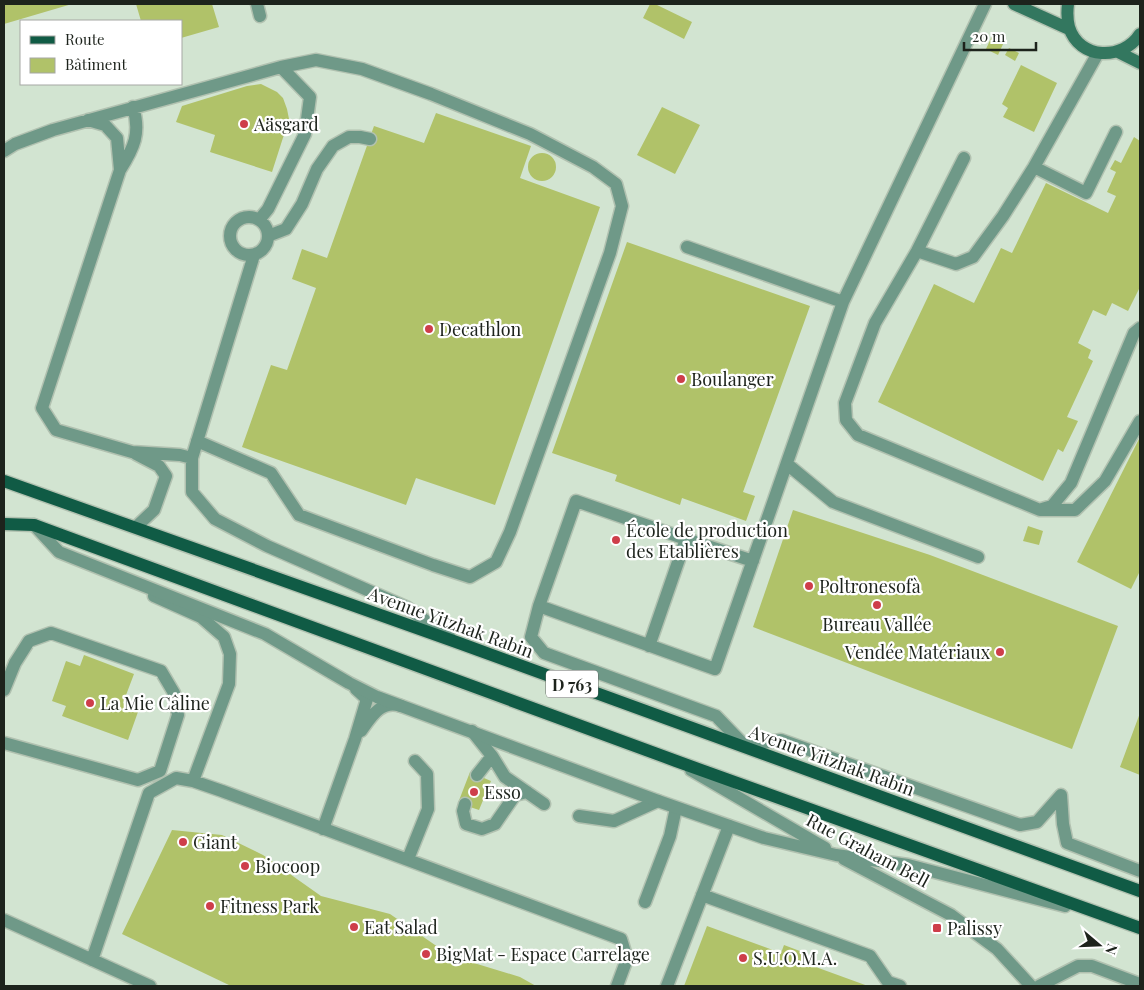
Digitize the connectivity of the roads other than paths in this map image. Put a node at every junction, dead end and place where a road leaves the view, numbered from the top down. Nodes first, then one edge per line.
1 (985, 4) edge
2 (1014, 4) edge
3 (1068, 4) edge
4 (1069, 29) junction
5 (1140, 34) edge
6 (1118, 52) junction
7 (1098, 53) junction
8 (1140, 64) edge
9 (281, 67) junction
10 (133, 107) junction
11 (88, 120) junction
12 (1116, 132) dead end
13 (370, 139) dead end
14 (4, 151) edge
15 (964, 158) dead end
16 (1034, 167) junction
17 (120, 170) junction
18 (259, 220) junction
19 (268, 236) junction
20 (687, 247) dead end
21 (917, 251) junction
22 (254, 255) junction
23 (843, 302) junction
24 (1140, 328) edge
25 (1140, 422) edge
26 (198, 441) junction
27 (132, 452) junction
28 (192, 458) junction
29 (787, 464) junction
30 (4, 481) edge
31 (1040, 510) junction
32 (4, 524) edge
33 (34, 525) junction
34 (136, 527) junction
35 (686, 539) junction
36 (59, 552) junction
37 (978, 557) dead end
38 (753, 562) junction
39 (538, 606) junction
40 (459, 643) junction
41 (649, 646) junction
42 (348, 683) junction
43 (4, 690) edge
44 (408, 708) junction
45 (472, 731) junction
46 (355, 740) junction
47 (4, 743) edge
48 (745, 746) junction
49 (492, 756) junction
50 (415, 761) dead end
51 (676, 761) junction
52 (160, 771) junction
53 (477, 775) dead end
54 (176, 778) junction
55 (193, 781) junction
56 (526, 792) junction
57 (658, 801) junction
58 (465, 804) dead end
59 (544, 804) dead end
60 (676, 808) junction
61 (579, 816) dead end
62 (729, 826) junction
63 (324, 830) junction
64 (836, 855) junction
65 (408, 859) junction
66 (1140, 871) edge
67 (1140, 890) edge
68 (702, 895) junction
69 (645, 902) dead end
70 (4, 920) edge
71 (1120, 920) junction
72 (1140, 928) edge
73 (92, 960) junction
74 (1140, 984) edge
75 (892, 985) edge
76 (150, 986) edge
77 (617, 986) edge
78 (667, 986) edge
79 (1030, 986) edge
80 (1039, 986) edge

1 - 23 street
2 - 4 street
3 - 4 street
4 - 7 street
5 - 6 street
6 - 7 street
6 - 8 street
7 - 16 street
9 - 10 street
9 - 18 street
9 - 26 street
10 - 11 street
10 - 17 street
11 - 14 street
11 - 17 street
12 - 16 street
13 - 19 street
15 - 21 street
16 - 21 street
17 - 27 street
18 - 19 street
18 - 22 street
19 - 22 street
20 - 23 street
21 - 31 street
22 - 26 street
23 - 29 street
24 - 31 street
25 - 31 street
26 - 28 street
27 - 28 street
27 - 34 street
28 - 40 street
29 - 37 street
29 - 38 street
30 - 34 main road, Avenue Yitzhak Rabin / D 763
32 - 33 main road, D 763
33 - 36 street
33 - 51 main road, D 763
34 - 40 main road, Avenue Yitzhak Rabin / D 763
35 - 38 street
35 - 39 street
35 - 41 street
36 - 42 street
36 - 55 street
38 - 41 street
39 - 41 street
39 - 48 street
40 - 48 main road, Avenue Yitzhak Rabin / D 763
42 - 44 street
42 - 46 street
43 - 52 street
44 - 45 street
44 - 46 street
45 - 49 street
45 - 57 street
46 - 63 street
47 - 52 street
48 - 66 street
48 - 67 main road, Avenue Yitzhak Rabin / D 763
49 - 53 street
49 - 56 street
50 - 65 street
51 - 64 street, Rue Graham Bell
51 - 71 main road, D 763
52 - 54 street
54 - 55 street
54 - 73 street
55 - 63 street
56 - 58 street
56 - 59 street
57 - 60 street
57 - 61 street
60 - 62 street
60 - 69 street
62 - 64 street
62 - 68 street
63 - 65 street
64 - 71 street
64 - 79 street, Rue Graham Bell
65 - 77 street
68 - 75 street
68 - 78 street
70 - 73 street
71 - 72 main road, D 763
73 - 76 street
74 - 80 street

